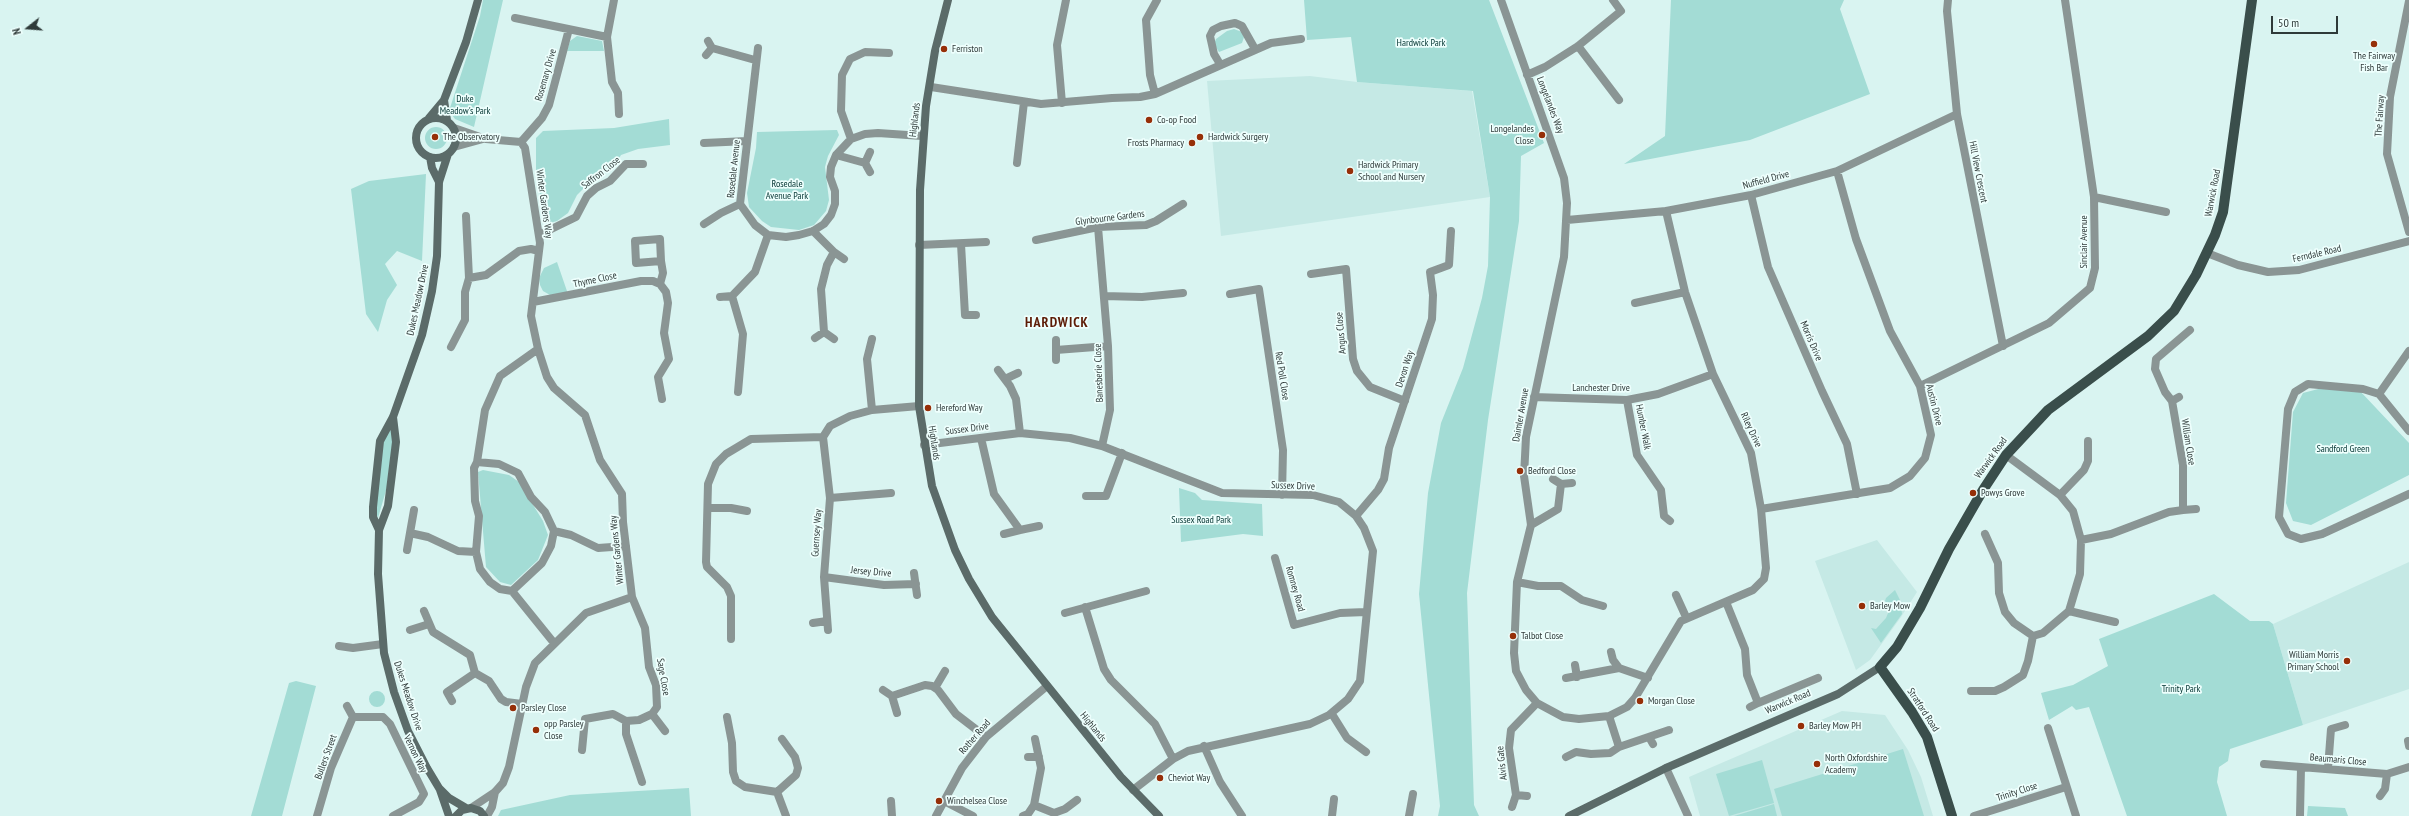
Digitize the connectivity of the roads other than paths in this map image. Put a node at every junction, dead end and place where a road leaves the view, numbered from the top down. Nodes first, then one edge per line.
1 (478, 0) edge
2 (614, 0) edge
3 (948, 0) edge
4 (1066, 0) edge
5 (1157, 0) edge
6 (1501, 0) edge
7 (1613, 0) edge
8 (1948, 0) edge
9 (2065, 0) edge
10 (2252, 0) edge
11 (2409, 1) edge
12 (515, 18) dead end
13 (2407, 23) edge
14 (569, 29) junction
15 (607, 36) junction
16 (1302, 39) dead end
17 (1578, 46) junction
18 (758, 48) dead end
19 (1255, 49) junction
20 (889, 53) dead end
21 (706, 55) dead end
22 (755, 60) junction
23 (1220, 64) junction
24 (1527, 74) junction
25 (931, 87) junction
26 (1155, 94) junction
27 (444, 100) junction
28 (1619, 100) dead end
29 (1024, 102) junction
30 (1062, 103) junction
31 (619, 114) dead end
32 (1957, 114) junction
33 (430, 118) junction
34 (446, 120) junction
35 (454, 128) junction
36 (922, 136) junction
37 (486, 139) junction
38 (851, 139) junction
39 (747, 141) junction
40 (521, 142) junction
41 (704, 144) dead end
42 (454, 147) junction
43 (870, 152) dead end
44 (448, 154) junction
45 (836, 155) junction
46 (430, 157) junction
47 (865, 163) junction
48 (1018, 163) dead end
49 (643, 164) dead end
50 (1837, 171) junction
51 (870, 172) dead end
52 (439, 182) junction
53 (1751, 195) junction
54 (2094, 197) junction
55 (740, 204) junction
56 (1183, 204) dead end
57 (1666, 211) junction
58 (2166, 212) dead end
59 (466, 216) dead end
60 (1567, 220) junction
61 (704, 224) dead end
62 (1098, 227) junction
63 (813, 231) junction
64 (1451, 231) dead end
65 (2409, 232) edge
66 (539, 235) junction
67 (768, 235) junction
68 (1036, 240) dead end
69 (2409, 240) edge
70 (986, 242) dead end
71 (960, 244) junction
72 (919, 246) junction
73 (539, 251) junction
74 (834, 252) junction
75 (2207, 253) junction
76 (844, 259) dead end
77 (661, 260) dead end
78 (1311, 274) dead end
79 (469, 278) junction
80 (660, 284) junction
81 (1685, 292) junction
82 (1183, 293) dead end
83 (1230, 294) dead end
84 (732, 296) junction
85 (1104, 296) junction
86 (720, 297) dead end
87 (533, 302) junction
88 (1635, 303) dead end
89 (976, 315) dead end
90 (2190, 330) dead end
91 (824, 332) junction
92 (814, 338) dead end
93 (834, 339) dead end
94 (872, 339) dead end
95 (1056, 340) dead end
96 (1108, 346) junction
97 (2003, 346) junction
98 (451, 347) dead end
99 (538, 349) junction
100 (1056, 350) junction
101 (2409, 351) edge
102 (1056, 360) dead end
103 (998, 370) dead end
104 (1018, 373) dead end
105 (1713, 374) junction
106 (1006, 379) junction
107 (1920, 386) junction
108 (738, 392) dead end
109 (2379, 394) junction
110 (1534, 397) junction
111 (2180, 397) dead end
112 (662, 399) dead end
113 (1627, 400) junction
114 (1405, 401) junction
115 (2172, 401) junction
116 (919, 406) junction
117 (872, 410) junction
118 (393, 417) junction
119 (2409, 431) edge
120 (1020, 433) junction
121 (823, 437) junction
122 (981, 438) junction
123 (2088, 441) dead end
124 (924, 446) junction
125 (1102, 446) junction
126 (1122, 454) junction
127 (2006, 456) junction
128 (477, 462) junction
129 (1553, 479) dead end
130 (1572, 483) dead end
131 (1561, 484) junction
132 (891, 493) dead end
133 (1857, 494) junction
134 (2409, 494) edge
135 (1282, 495) junction
136 (2060, 495) junction
137 (1086, 496) dead end
138 (830, 498) junction
139 (708, 508) junction
140 (1761, 509) junction
141 (2196, 509) dead end
142 (414, 510) dead end
143 (2183, 510) junction
144 (747, 511) dead end
145 (1356, 516) junction
146 (1670, 521) dead end
147 (1531, 524) junction
148 (1040, 526) dead end
149 (379, 530) junction
150 (554, 530) junction
151 (1020, 530) junction
152 (410, 533) junction
153 (1004, 534) dead end
154 (1985, 534) dead end
155 (2080, 540) junction
156 (626, 546) junction
157 (408, 550) dead end
158 (476, 552) junction
159 (1275, 558) dead end
160 (914, 573) dead end
161 (824, 577) junction
162 (1516, 582) junction
163 (916, 584) junction
164 (512, 591) junction
165 (1146, 591) dead end
166 (917, 595) dead end
167 (1676, 595) dead end
168 (632, 597) junction
169 (1726, 602) junction
170 (1603, 606) dead end
171 (1085, 607) junction
172 (424, 611) dead end
173 (2069, 611) junction
174 (1366, 612) junction
175 (1065, 613) dead end
176 (1686, 617) junction
177 (827, 622) junction
178 (2115, 622) dead end
179 (813, 623) dead end
180 (429, 624) junction
181 (410, 630) dead end
182 (828, 630) dead end
183 (2034, 636) junction
184 (730, 639) dead end
185 (554, 643) junction
186 (383, 644) junction
187 (339, 646) dead end
188 (1611, 652) dead end
189 (1575, 665) dead end
190 (1619, 668) junction
191 (1880, 668) junction
192 (944, 671) dead end
193 (475, 673) junction
194 (1577, 677) junction
195 (1566, 678) dead end
196 (1648, 678) junction
197 (1818, 678) dead end
198 (1046, 686) junction
199 (935, 688) junction
200 (883, 690) dead end
201 (1971, 691) dead end
202 (892, 696) junction
203 (452, 701) dead end
204 (1538, 703) junction
205 (522, 704) junction
206 (347, 706) dead end
207 (897, 713) dead end
208 (652, 714) junction
209 (1332, 714) junction
210 (1609, 716) junction
211 (353, 717) junction
212 (727, 717) dead end
213 (626, 721) junction
214 (2345, 725) dead end
215 (2048, 728) dead end
216 (1669, 730) dead end
217 (665, 731) dead end
218 (1649, 736) junction
219 (986, 738) junction
220 (782, 739) dead end
221 (1035, 739) dead end
222 (1653, 744) dead end
223 (1204, 746) junction
224 (1619, 747) junction
225 (582, 750) dead end
226 (1366, 752) dead end
227 (1028, 757) dead end
228 (1039, 757) junction
229 (1566, 757) dead end
230 (1173, 759) junction
231 (2264, 764) dead end
232 (2302, 767) junction
233 (2409, 767) edge
234 (1666, 768) junction
235 (2328, 768) junction
236 (2388, 774) junction
237 (642, 782) dead end
238 (2066, 787) junction
239 (440, 788) junction
240 (1133, 790) junction
241 (495, 792) junction
242 (777, 792) junction
243 (1413, 794) dead end
244 (1516, 795) junction
245 (1527, 796) dead end
246 (2380, 796) dead end
247 (1334, 799) dead end
248 (1077, 800) dead end
249 (891, 801) dead end
250 (944, 801) junction
251 (1034, 805) junction
252 (1512, 807) dead end
253 (469, 808) junction
254 (317, 816) edge
255 (393, 816) edge
256 (449, 816) edge
257 (456, 816) edge
258 (484, 816) edge
259 (487, 816) edge
260 (786, 816) edge
261 (892, 816) edge
262 (936, 816) edge
263 (973, 816) edge
264 (1023, 816) edge
265 (1159, 816) edge
266 (1242, 816) edge
267 (1332, 816) edge
268 (1409, 816) edge
269 (1569, 816) edge
270 (1688, 816) edge
271 (1952, 816) edge
272 (1974, 816) edge
273 (2076, 816) edge
274 (2300, 816) edge

1 - 27 street
2 - 15 street
3 - 25 street, Highlands
4 - 30 street
5 - 26 street
6 - 24 street, Longelandes Way
7 - 17 street
8 - 32 street, Hill View Crescent
9 - 54 street, Sinclair Avenue
10 - 75 main road, Warwick Road
11 - 13 street, The Fairway
12 - 14 street
13 - 65 street, The Fairway
14 - 15 street
14 - 40 street, Rosemary Drive
15 - 31 street
16 - 19 street
17 - 24 street
17 - 28 street
18 - 22 street, Rosedale Avenue
19 - 23 street
19 - 23 street
20 - 38 street
21 - 22 street
22 - 39 street, Rosedale Avenue
23 - 26 street
24 - 60 street, Longelandes Way
25 - 29 street
25 - 36 street, Highlands
26 - 30 street
27 - 33 street
27 - 34 street
29 - 30 street
29 - 48 street
32 - 50 street, Nuffield Drive
32 - 97 street, Hill View Crescent
33 - 34 street
33 - 46 street
34 - 35 street
35 - 37 street
35 - 42 street
36 - 38 street
36 - 72 street, Highlands
37 - 40 street
37 - 42 street
38 - 45 street
39 - 41 street
39 - 55 street, Rosedale Avenue
40 - 66 street, Winter Gardens Way
42 - 44 street
43 - 47 street
44 - 46 street
44 - 52 street, Dukes Meadow Drive
45 - 47 street
45 - 63 street
46 - 52 street, Dukes Meadow Drive
47 - 51 street
49 - 66 street, Saffron Close
50 - 53 street, Nuffield Drive
50 - 107 street, Austin Drive
52 - 118 street, Dukes Meadow Drive
53 - 57 street, Nuffield Drive
53 - 133 street, Morris Drive
54 - 58 street
54 - 97 street, Sinclair Avenue
55 - 61 street
55 - 67 street, Rosedale Avenue
56 - 62 street, Glynbourne Gardens
57 - 60 street, Nuffield Drive
57 - 81 street, Riley Drive
59 - 79 street
60 - 110 street, Daimler Avenue
62 - 68 street, Glynbourne Gardens
62 - 85 street, Banesberie Close
63 - 67 street
63 - 74 street
64 - 114 street, Devon Way
66 - 73 street, Winter Gardens Way
67 - 84 street
69 - 75 street, Ferndale Road
70 - 71 street
71 - 72 street
71 - 89 street
72 - 116 street, Highlands
73 - 79 street
73 - 87 street, Winter Gardens Way
74 - 76 street
74 - 91 street
75 - 127 main road, Warwick Road
77 - 80 street
78 - 114 street, Angus Close
79 - 98 street
80 - 87 street, Thyme Close
80 - 112 street
81 - 88 street
81 - 105 street, Riley Drive
82 - 85 street
83 - 135 street, Red Poll Close
84 - 86 street
84 - 108 street
85 - 96 street, Banesberie Close
87 - 99 street, Winter Gardens Way
90 - 115 street, William Close
91 - 92 street
91 - 93 street
94 - 117 street
95 - 100 street
96 - 100 street
96 - 125 street, Banesberie Close
97 - 107 street, Sinclair Avenue
99 - 128 street
99 - 156 street, Winter Gardens Way
100 - 102 street
101 - 109 street
103 - 106 street
104 - 106 street
105 - 113 street, Lanchester Drive
105 - 140 street, Riley Drive
106 - 120 street
107 - 133 street, Austin Drive
109 - 119 street
109 - 134 street
110 - 113 street, Lanchester Drive
110 - 147 street, Daimler Avenue
111 - 115 street
113 - 146 street, Humber Walk
114 - 145 street, Devon Way
115 - 143 street, William Close
116 - 117 street
116 - 124 street, Highlands
117 - 121 street
118 - 149 street, Dukes Meadow Drive
118 - 149 street, Dukes Meadow Drive
120 - 122 street, Sussex Drive
120 - 125 street, Sussex Drive
121 - 138 street, Guernsey Way
121 - 139 street
122 - 124 street, Sussex Drive
122 - 151 street
123 - 136 street
124 - 198 street, Highlands
125 - 126 street, Sussex Drive
126 - 135 street, Sussex Drive
126 - 137 street
127 - 136 street
127 - 191 main road, Warwick Road
128 - 150 street
128 - 158 street
129 - 131 street
130 - 131 street
131 - 147 street
132 - 138 street
133 - 140 street, Austin Drive
135 - 145 street, Sussex Drive
136 - 155 street
138 - 161 street, Guernsey Way
139 - 144 street
139 - 184 street
140 - 169 street, Riley Drive
141 - 143 street
142 - 152 street
143 - 155 street
145 - 174 street, Sussex Drive
147 - 162 street, Daimler Avenue
148 - 151 street
149 - 186 street, Dukes Meadow Drive
150 - 156 street
150 - 164 street
151 - 153 street
152 - 157 street
152 - 158 street
154 - 183 street
155 - 173 street
156 - 168 street, Winter Gardens Way
158 - 164 street
159 - 174 street, Romney Road
160 - 163 street
161 - 163 street, Jersey Drive
161 - 177 street, Guernsey Way
162 - 170 street
162 - 204 street, Daimler Avenue
163 - 166 street
164 - 185 street
165 - 171 street
167 - 176 street
168 - 185 street, Winter Gardens Way
168 - 208 street, Sage Close
169 - 176 street, Riley Drive
169 - 197 street
171 - 175 street
171 - 230 street
172 - 180 street
173 - 178 street
173 - 183 street
174 - 209 street, Sussex Drive
176 - 196 street, Riley Drive
177 - 179 street
177 - 182 street, Guernsey Way
180 - 181 street
180 - 193 street
183 - 201 street
185 - 205 street, Winter Gardens Way
186 - 187 street
186 - 239 street, Dukes Meadow Drive
188 - 190 street
189 - 194 street
190 - 194 street
190 - 196 street
191 - 234 street, Warwick Road
191 - 271 main road, Stratford Road
192 - 199 street
193 - 203 street
193 - 205 street
194 - 195 street
196 - 210 street, Riley Drive
198 - 219 street, Rother Road
198 - 240 street, Highlands
199 - 202 street
199 - 219 street
200 - 202 street
202 - 207 street
204 - 210 street, Riley Drive
204 - 244 street, Alvis Gate
205 - 241 street, Winter Gardens Way
206 - 211 street
208 - 213 street
208 - 217 street
209 - 223 street, Sussex Drive
209 - 226 street
210 - 224 street
211 - 254 street, Bullers Street
211 - 255 street, Vernon Way
212 - 242 street
213 - 225 street
213 - 237 street
214 - 235 street
215 - 238 street
216 - 218 street
218 - 222 street
218 - 224 street
219 - 250 street, Rother Road
220 - 242 street
221 - 228 street
223 - 230 street, Sussex Drive
223 - 266 street
224 - 229 street
227 - 228 street
228 - 251 street
230 - 240 street, Sussex Drive
231 - 232 street, Beaumaris Close
232 - 235 street, Beaumaris Close
232 - 274 street
233 - 236 street, Beaumaris Close
234 - 269 street, Warwick Road
234 - 270 street
235 - 236 street, Beaumaris Close
236 - 246 street
238 - 272 street, Trinity Close
238 - 273 street
239 - 253 street, Dukes Meadow Drive
239 - 256 street, Dukes Meadow Drive
240 - 265 street, Highlands
241 - 253 street, Winter Gardens Way
241 - 259 street, Winter Gardens Way
242 - 260 street
243 - 268 street
244 - 245 street
244 - 252 street, Alvis Gate
247 - 267 street
248 - 251 street
249 - 261 street
250 - 262 street, Rother Road
250 - 263 street
251 - 264 street
253 - 257 street
253 - 258 street, Dukes Meadow Drive

